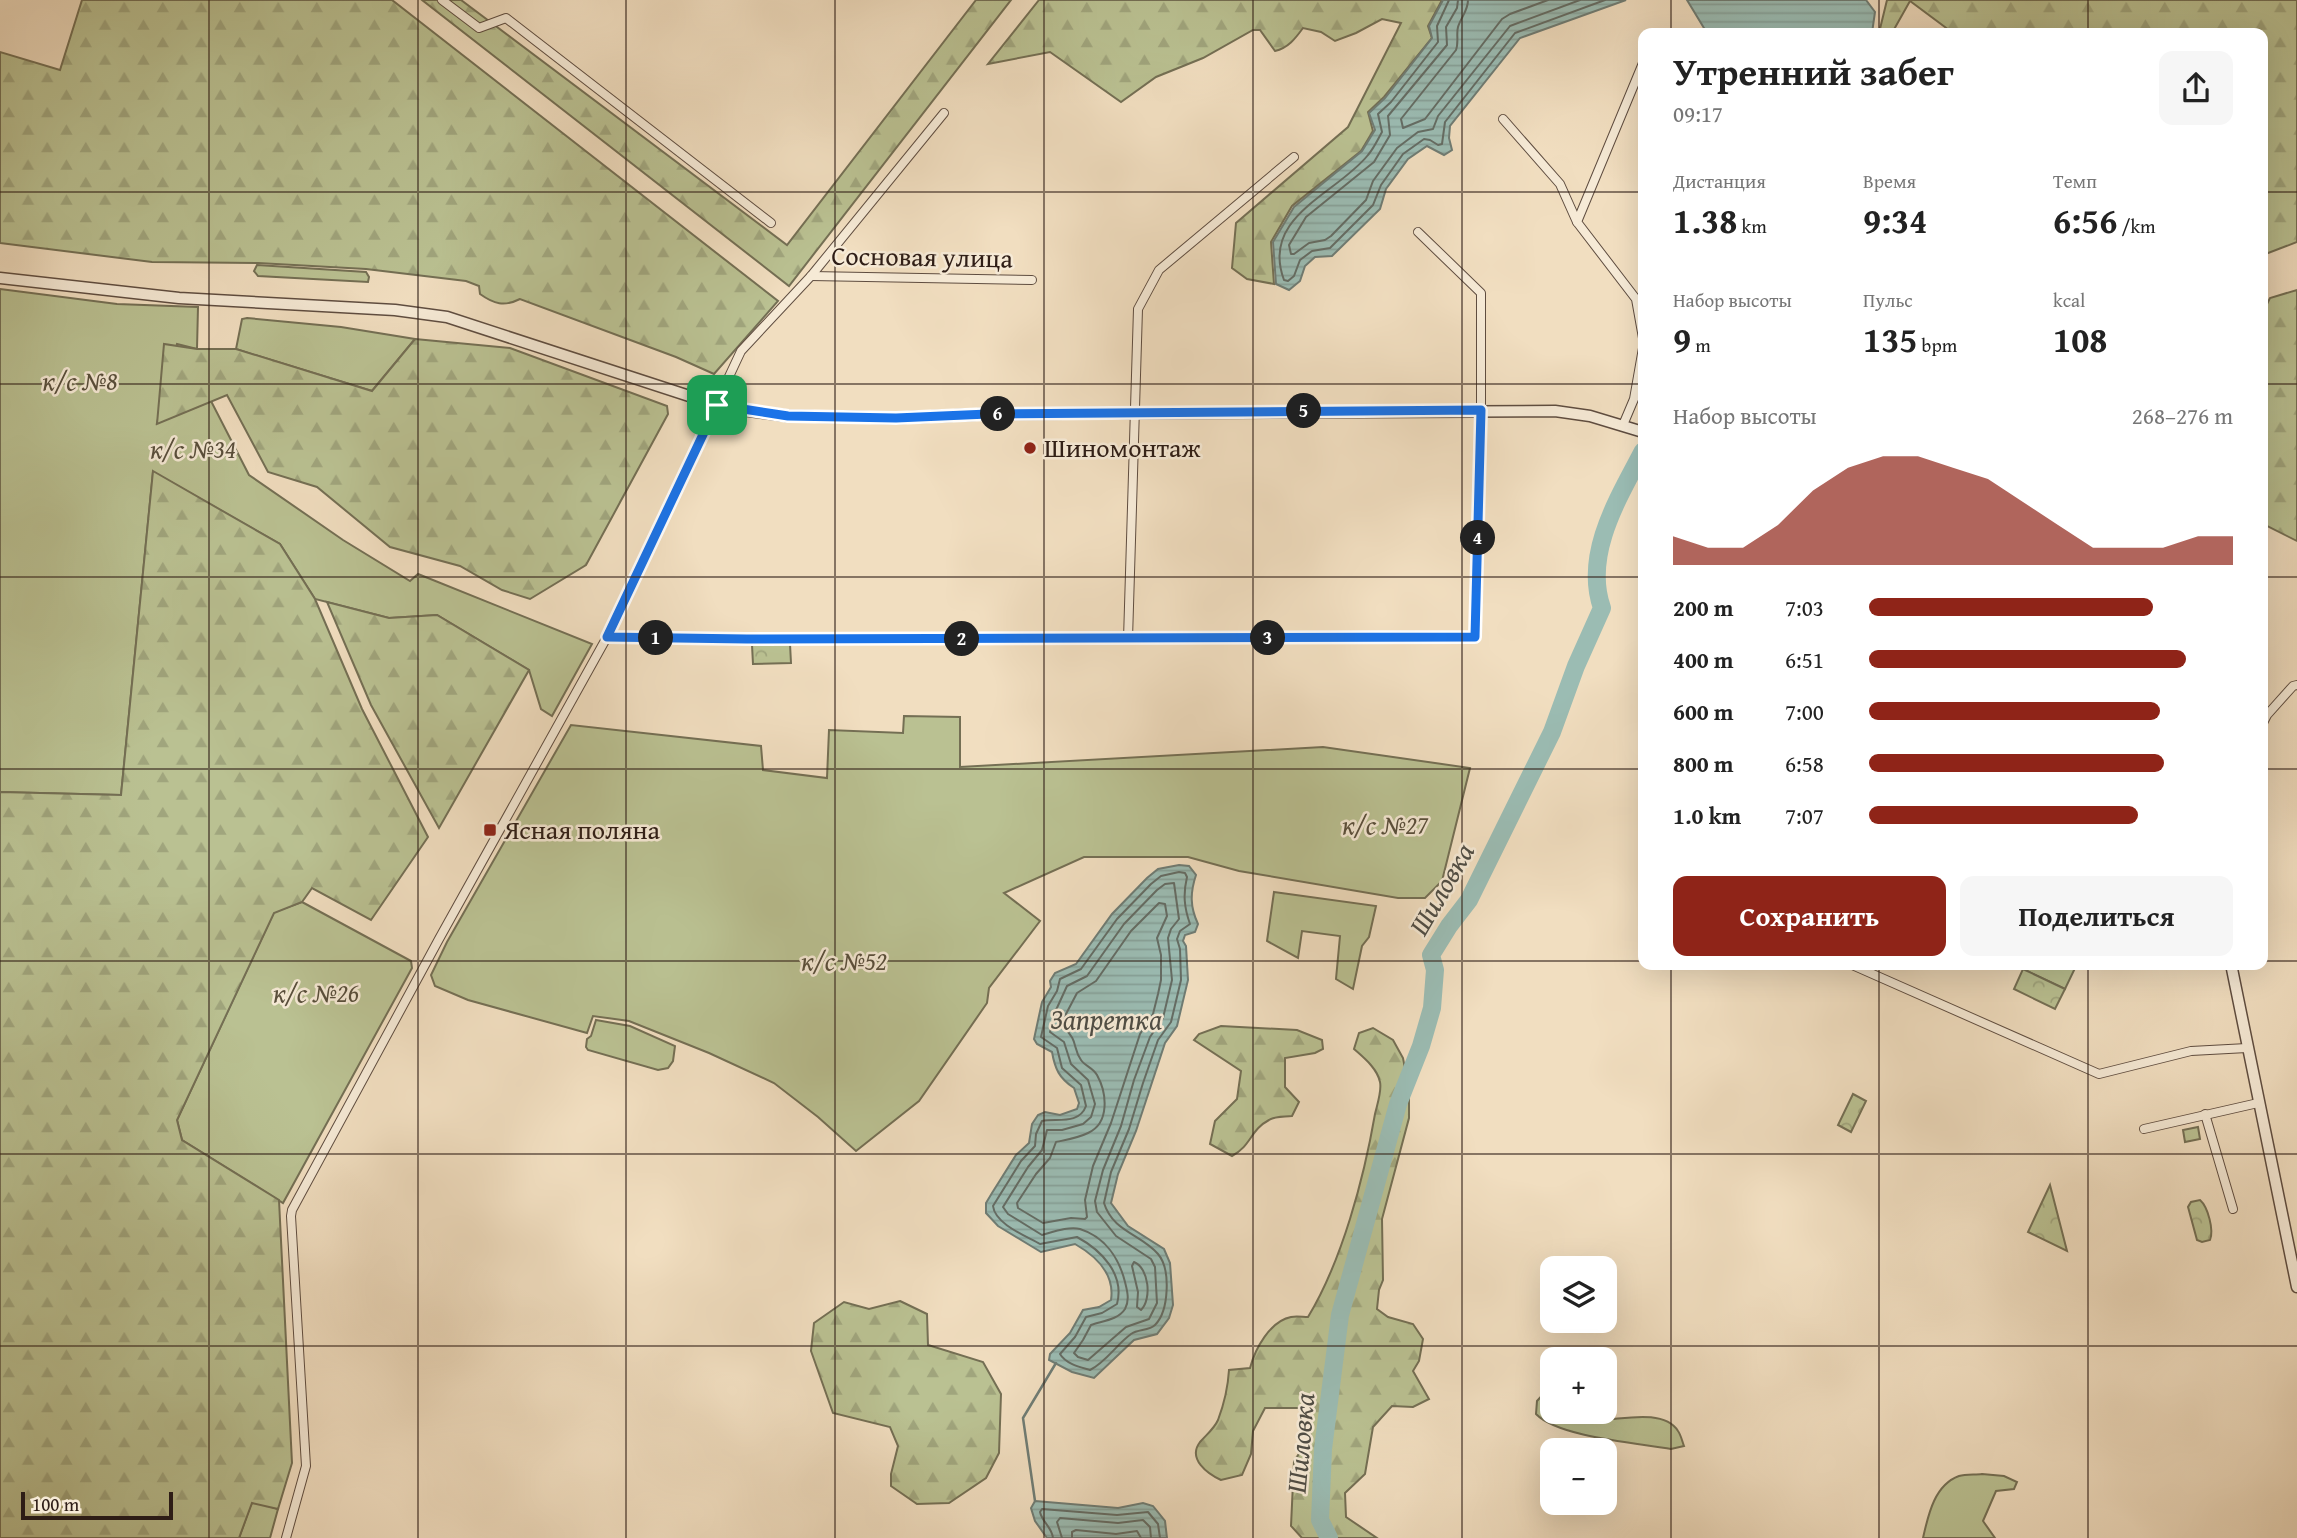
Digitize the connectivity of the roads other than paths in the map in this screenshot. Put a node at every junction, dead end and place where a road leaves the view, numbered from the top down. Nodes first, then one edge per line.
1 (442, 0) edge
2 (1638, 75) edge
3 (944, 113) dead end
4 (1503, 119) dead end
5 (1294, 156) dead end
6 (1577, 222) junction
7 (771, 223) dead end
8 (1418, 232) dead end
9 (811, 276) junction
10 (0, 278) edge
11 (1032, 281) dead end
12 (1638, 310) edge
13 (1638, 376) edge
14 (717, 405) junction
15 (1481, 410) junction
16 (1135, 413) junction
17 (1633, 428) edge
18 (607, 637) junction
19 (1128, 639) junction
20 (2297, 685) edge
21 (2268, 714) edge
22 (1864, 970) edge
23 (2232, 970) edge
24 (2247, 1048) junction
25 (2258, 1103) junction
26 (2205, 1114) junction
27 (2144, 1129) dead end
28 (2232, 1209) dead end
29 (2297, 1287) edge
30 (286, 1538) edge

1 - 7 street
2 - 6 street
3 - 9 street
4 - 6 street
5 - 16 street
6 - 12 street
8 - 15 street
9 - 11 street, Сосновая улица
9 - 14 street
10 - 14 street
13 - 17 street
14 - 16 street
14 - 18 street
15 - 16 street
15 - 17 street
15 - 19 street
16 - 19 street
18 - 19 street
18 - 30 street
20 - 21 street
22 - 24 street
23 - 24 street
24 - 25 street
25 - 26 street
25 - 29 street
26 - 27 street
26 - 28 street

